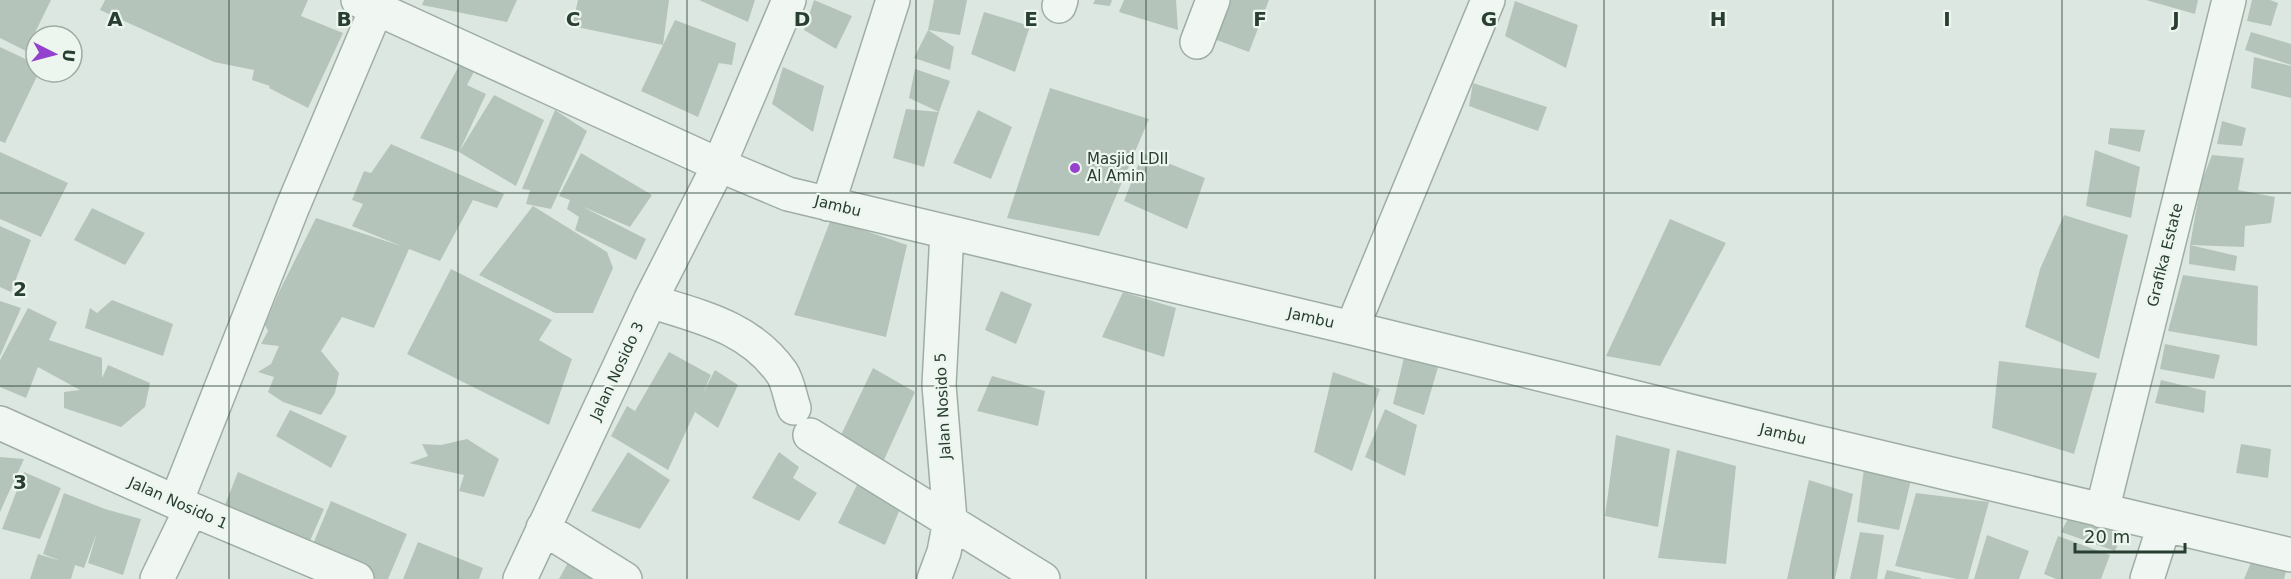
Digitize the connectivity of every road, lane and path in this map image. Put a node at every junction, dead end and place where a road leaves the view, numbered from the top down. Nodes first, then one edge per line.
1 (789, 0) edge
2 (893, 0) edge
3 (1213, 0) edge
4 (1488, 0) edge
5 (2229, 0) edge
6 (371, 3) edge
7 (1197, 42) dead end
8 (719, 165) junction
9 (828, 204) junction
10 (947, 231) junction
11 (650, 301) junction
12 (1352, 328) junction
13 (0, 423) edge
14 (183, 506) junction
15 (2102, 511) junction
16 (950, 520) junction
17 (2164, 526) junction
18 (543, 528) junction
19 (2291, 555) edge
20 (157, 579) edge
21 (357, 579) edge
22 (520, 579) edge
23 (625, 579) edge
24 (934, 579) edge
25 (1042, 579) edge
26 (2147, 579) edge

1 - 8 street, Jalan Nosido 3
2 - 9 street
3 - 7 street
4 - 12 street
5 - 15 street, Grafika Estate
6 - 8 street, Jambu
6 - 14 street
8 - 9 street, Jambu
8 - 11 street, Jalan Nosido 3
9 - 10 street, Jambu
10 - 12 street, Jambu
10 - 16 street, Jalan Nosido 5
11 - 16 street
11 - 18 street, Jalan Nosido 3
12 - 15 street, Jambu
13 - 14 street, Jalan Nosido 1
14 - 20 street
14 - 21 street, Jalan Nosido 1
15 - 17 street, Jambu
16 - 24 street, Jalan Nosido 5
16 - 25 street
17 - 19 street, Jambu
17 - 26 street
18 - 22 street, Jalan Nosido 3
18 - 23 street

